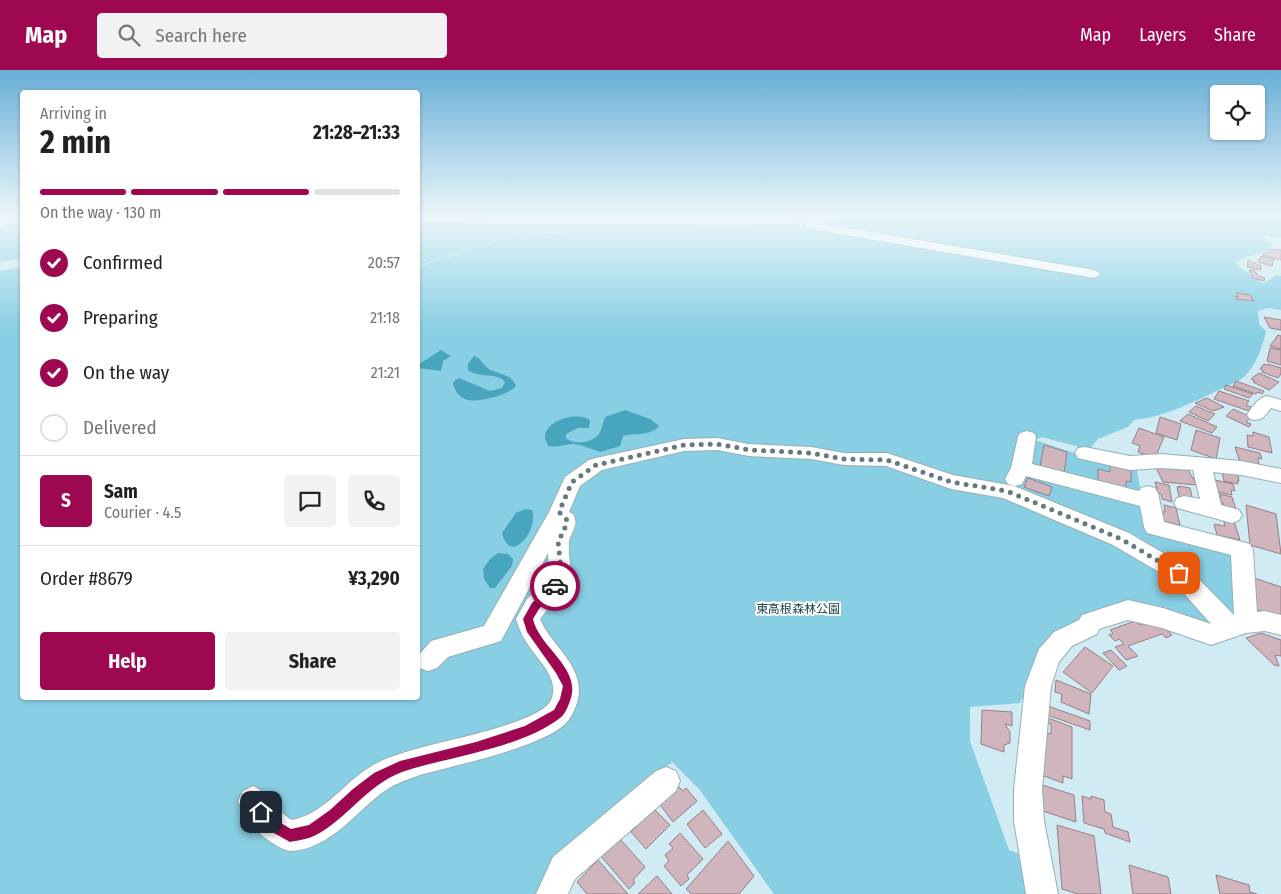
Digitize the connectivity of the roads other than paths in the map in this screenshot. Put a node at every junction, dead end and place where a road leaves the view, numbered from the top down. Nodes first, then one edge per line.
1 (980, 254) edge
2 (1094, 274) dead end
3 (1281, 406) edge
4 (1256, 415) dead end
5 (1027, 437) dead end
6 (1085, 453) dead end
7 (1202, 465) junction
8 (1022, 468) junction
9 (1281, 476) edge
10 (1007, 491) junction
11 (1184, 503) dead end
12 (1212, 509) junction
13 (559, 512) junction
14 (1232, 515) dead end
15 (1281, 625) edge
16 (1238, 626) junction
17 (428, 660) dead end
18 (666, 781) dead end
19 (253, 801) dead end
20 (552, 894) edge
21 (1042, 894) edge

1 - 2 street
3 - 4 street
5 - 8 street
6 - 7 street
7 - 9 street
7 - 12 street
8 - 10 street
8 - 16 street
10 - 13 street
10 - 16 street
11 - 12 street
12 - 14 street
13 - 17 street
13 - 19 street
15 - 16 street
16 - 21 street
18 - 20 street

